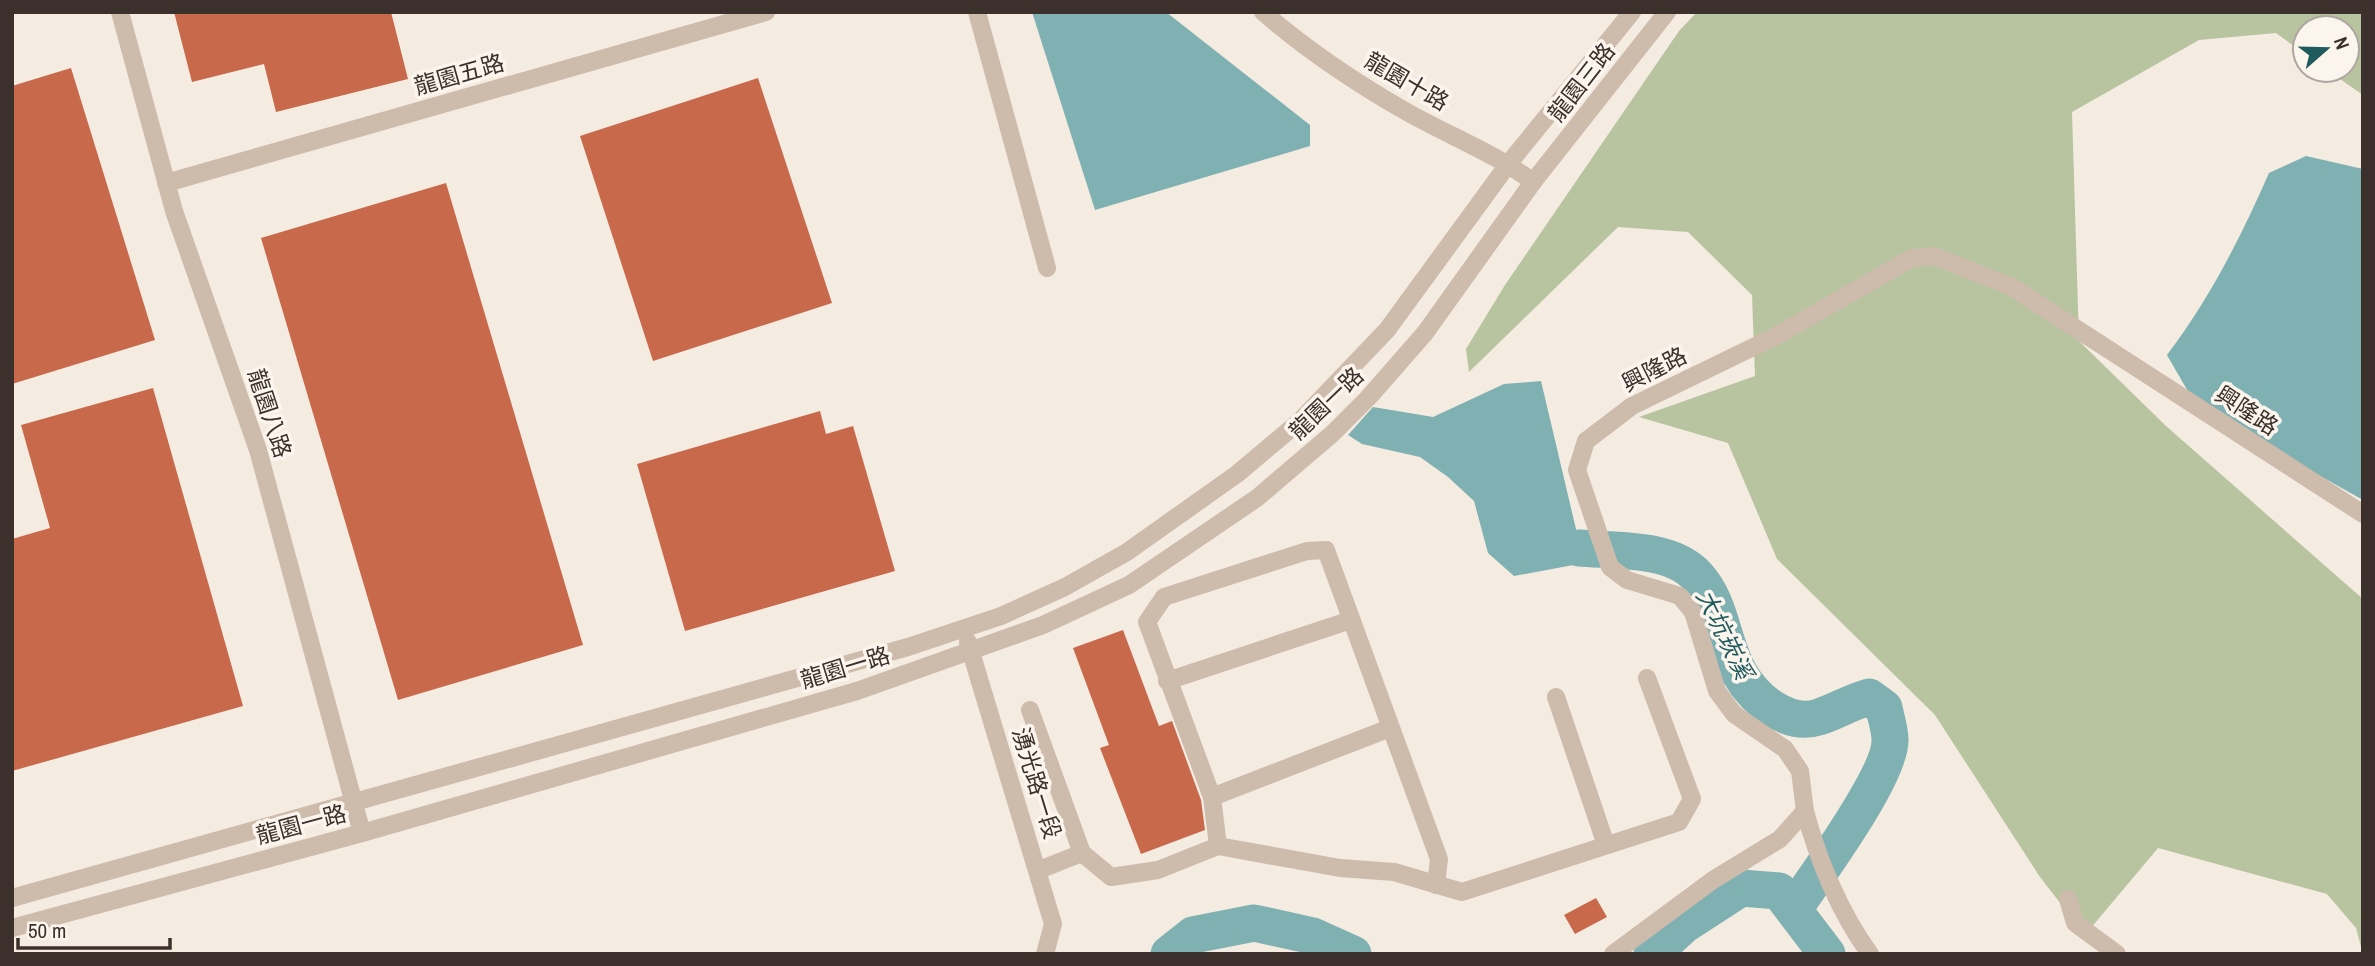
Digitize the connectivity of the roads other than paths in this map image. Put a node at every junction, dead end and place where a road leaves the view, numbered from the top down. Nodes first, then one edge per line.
1 (120, 12) edge
2 (766, 12) edge
3 (977, 12) edge
4 (1263, 12) edge
5 (1632, 12) edge
6 (1667, 12) edge
7 (1509, 163) junction
8 (1533, 182) junction
9 (166, 183) junction
10 (1047, 268) dead end
11 (2363, 514) edge
12 (1351, 620) junction
13 (964, 628) junction
14 (971, 652) junction
15 (1647, 678) dead end
16 (1167, 681) junction
17 (1556, 697) dead end
18 (1030, 710) dead end
19 (1390, 728) junction
20 (1212, 797) junction
21 (352, 802) junction
22 (1805, 811) junction
23 (362, 833) junction
24 (1606, 845) junction
25 (1219, 846) junction
26 (1082, 853) junction
27 (1038, 870) junction
28 (1436, 885) junction
29 (12, 898) edge
30 (2068, 899) dead end
31 (12, 928) edge
32 (1045, 954) edge
33 (1613, 954) edge
34 (1870, 954) edge
35 (2117, 954) edge

1 - 9 street, 龍園八路
2 - 9 street, 龍園五路
3 - 10 street
4 - 7 street, 龍園十路
5 - 7 street, 龍園三路
6 - 8 street, 龍園三路
7 - 8 street, 龍園十路
7 - 13 street, 龍園一路
8 - 14 street, 龍園一路
9 - 21 street, 龍園八路
11 - 22 street, 興隆路
12 - 16 street
12 - 16 street
12 - 19 street
13 - 14 street, 湧光路一段
13 - 21 street, 龍園一路
14 - 23 street, 龍園一路
14 - 27 street, 湧光路一段
15 - 24 street
16 - 20 street
17 - 24 street
18 - 26 street
19 - 20 street
19 - 28 street
20 - 25 street
21 - 23 street, 龍園八路
21 - 29 street, 龍園一路
22 - 33 street
22 - 34 street, 興隆路
23 - 31 street, 龍園一路
24 - 28 street
25 - 26 street
25 - 28 street
26 - 27 street
27 - 32 street, 湧光路一段
30 - 35 street

